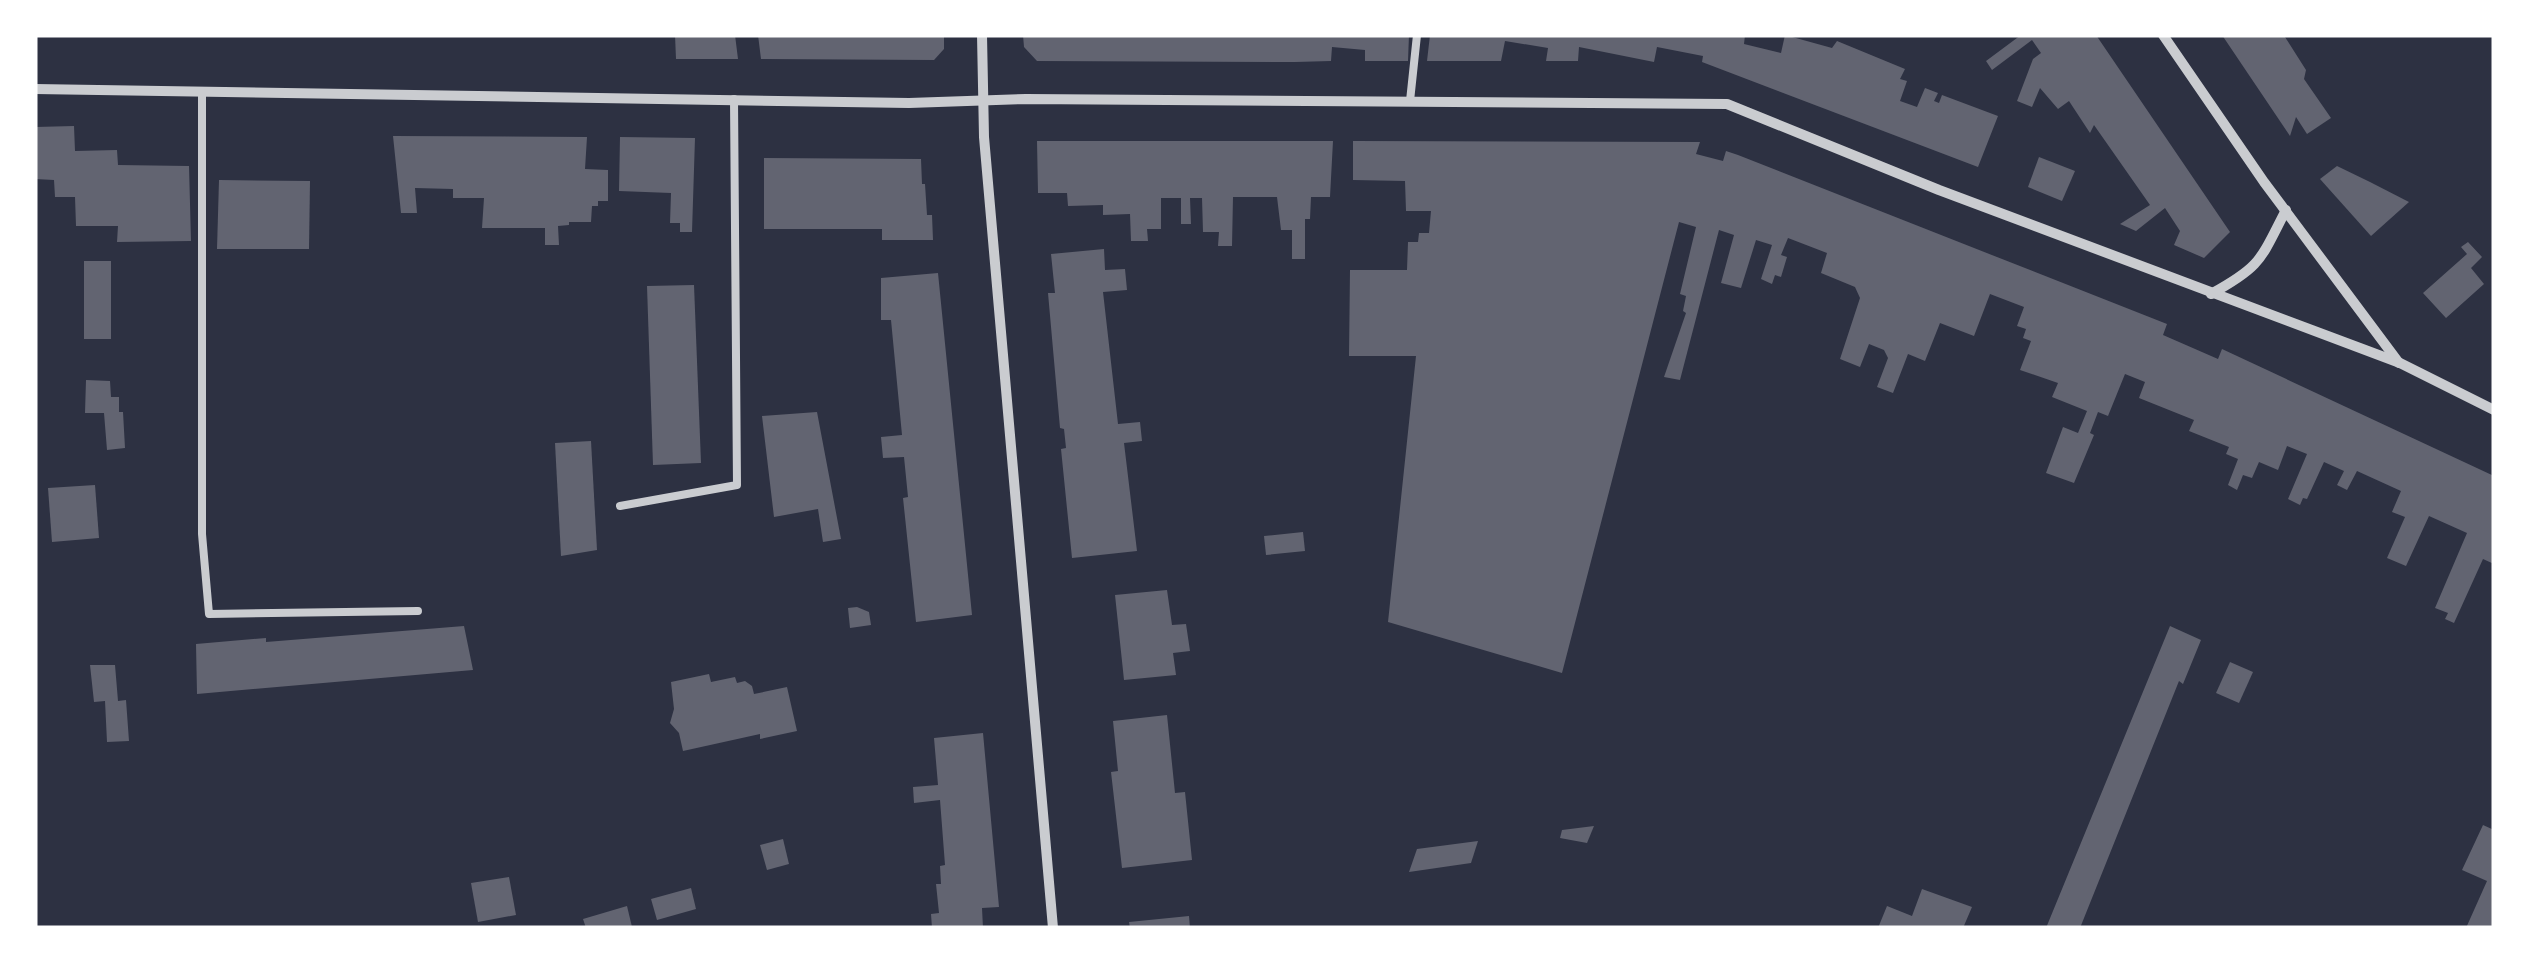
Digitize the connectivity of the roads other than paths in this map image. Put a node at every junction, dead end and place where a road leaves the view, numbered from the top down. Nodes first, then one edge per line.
1 (982, 35) edge
2 (1417, 35) edge
3 (2163, 35) edge
4 (35, 89) edge
5 (202, 91) junction
6 (734, 100) junction
7 (1410, 100) junction
8 (984, 102) junction
9 (2286, 210) junction
10 (2212, 294) junction
11 (2400, 363) junction
12 (2494, 410) edge
13 (620, 506) dead end
14 (418, 611) dead end
15 (1054, 928) edge

1 - 8 street
2 - 7 lane
3 - 9 street
4 - 5 street
5 - 6 street
5 - 14 lane
6 - 8 street
6 - 13 lane
7 - 8 street
7 - 10 street
8 - 15 street
9 - 10 street
9 - 11 street
10 - 11 street
11 - 12 street

